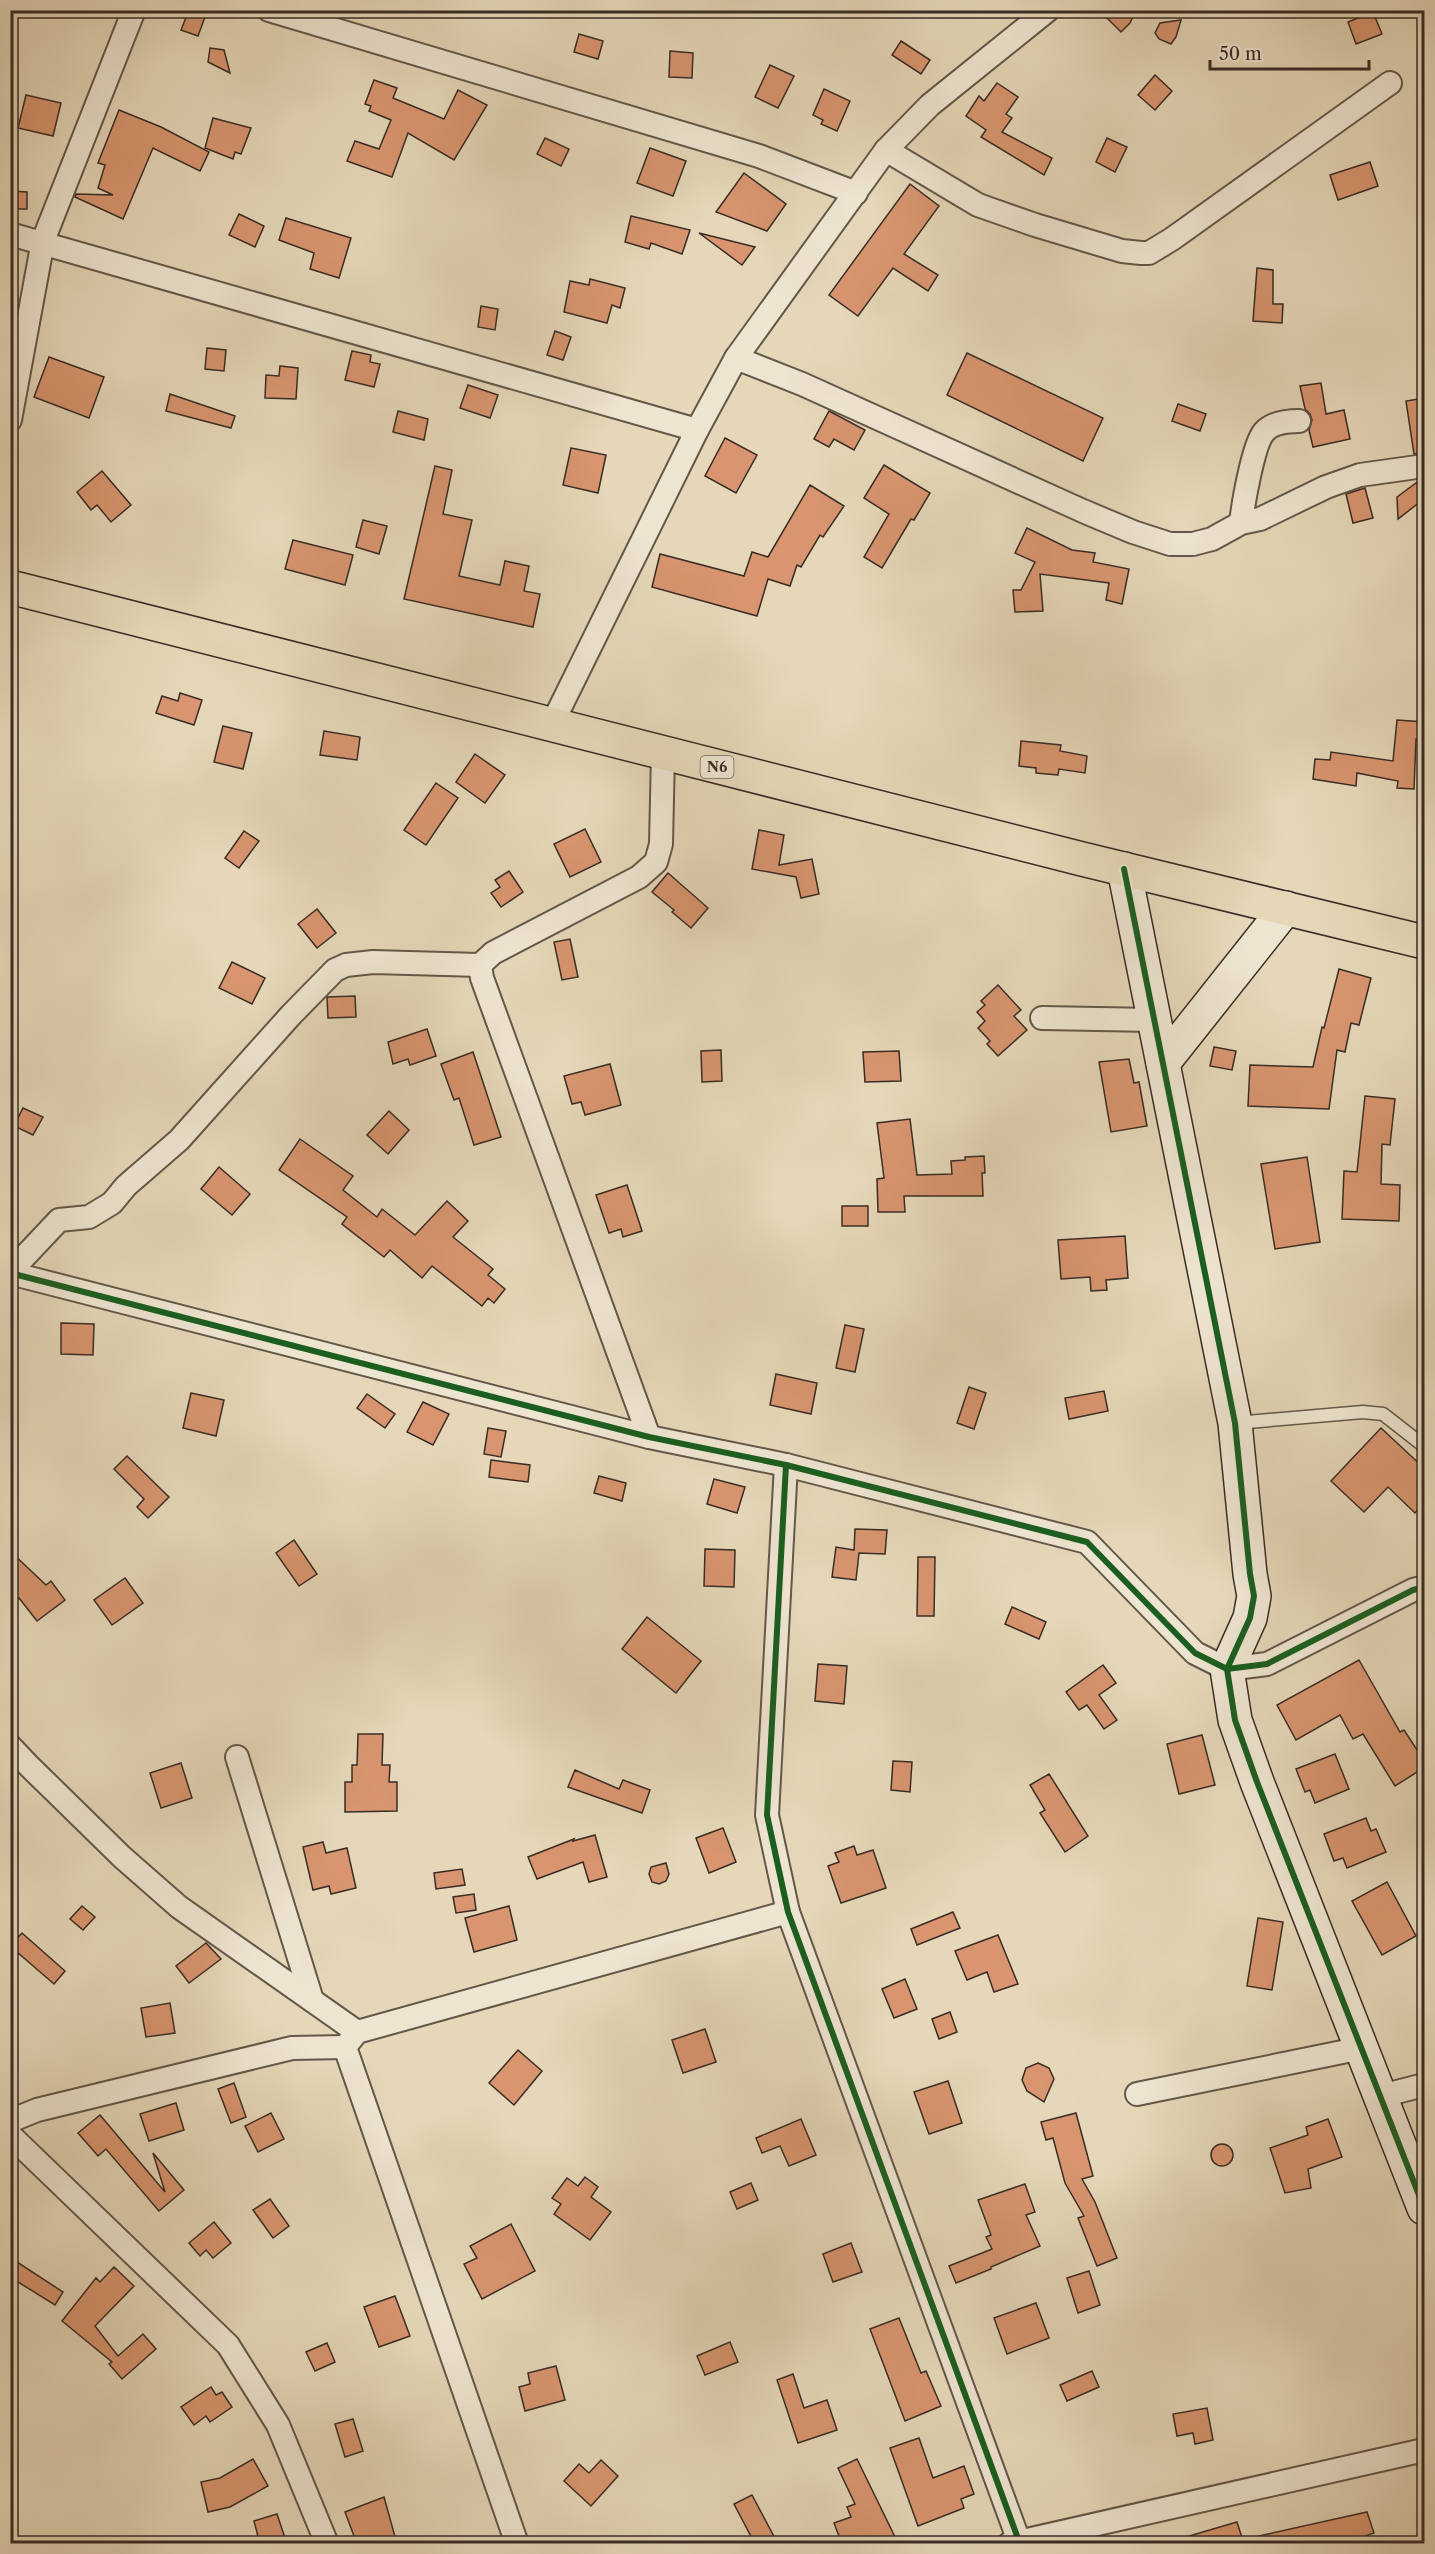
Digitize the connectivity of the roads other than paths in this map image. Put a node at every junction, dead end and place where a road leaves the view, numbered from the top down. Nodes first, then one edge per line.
1 (134, 10) edge
2 (269, 10) edge
3 (1048, 10) edge
4 (1021, 18) edge
5 (1390, 83) dead end
6 (886, 150) junction
7 (856, 193) junction
8 (10, 234) edge
9 (43, 241) junction
10 (735, 358) junction
11 (10, 420) edge
12 (1299, 421) dead end
13 (697, 430) junction
14 (1425, 466) edge
15 (1241, 523) junction
16 (10, 587) edge
17 (552, 724) junction
18 (663, 753) junction
19 (1124, 869) junction
20 (1286, 908) junction
21 (1425, 942) edge
22 (480, 965) junction
23 (1042, 1018) dead end
24 (1154, 1020) junction
25 (1163, 1063) junction
26 (10, 1273) edge
27 (1235, 1423) junction
28 (649, 1437) junction
29 (1425, 1446) edge
30 (786, 1465) junction
31 (1425, 1587) edge
32 (1227, 1669) junction
33 (10, 1746) edge
34 (237, 1757) dead end
35 (788, 1912) junction
36 (312, 2000) junction
37 (351, 2039) junction
38 (1362, 2048) junction
39 (1425, 2085) edge
40 (1137, 2094) dead end
41 (1381, 2096) junction
42 (10, 2121) edge
43 (10, 2135) edge
44 (1425, 2208) edge
45 (1425, 2450) edge
46 (1016, 2542) edge
47 (327, 2544) edge
48 (517, 2544) edge

1 - 9 street
2 - 7 street
3 - 4 street
4 - 6 street
5 - 6 street
6 - 7 street
7 - 10 street
8 - 9 street
9 - 11 street
9 - 13 street
10 - 13 street
10 - 15 street
12 - 15 street
13 - 17 street
14 - 15 street
16 - 17 highway, N6
17 - 18 highway, N6
18 - 19 highway, N6
18 - 22 street
19 - 20 highway, N6
19 - 24 street
20 - 21 highway, N6
20 - 25 street
22 - 26 street
22 - 28 street
23 - 24 street
24 - 25 street
25 - 27 street
26 - 28 street
27 - 29 lane
27 - 32 street
28 - 30 street
30 - 32 street
30 - 35 street
31 - 32 street
32 - 38 street
33 - 36 street
34 - 36 street
35 - 37 street
35 - 46 street
36 - 37 street
37 - 42 street
37 - 48 street
38 - 40 street
38 - 41 street
39 - 41 street
41 - 44 street
43 - 47 street
45 - 46 street

